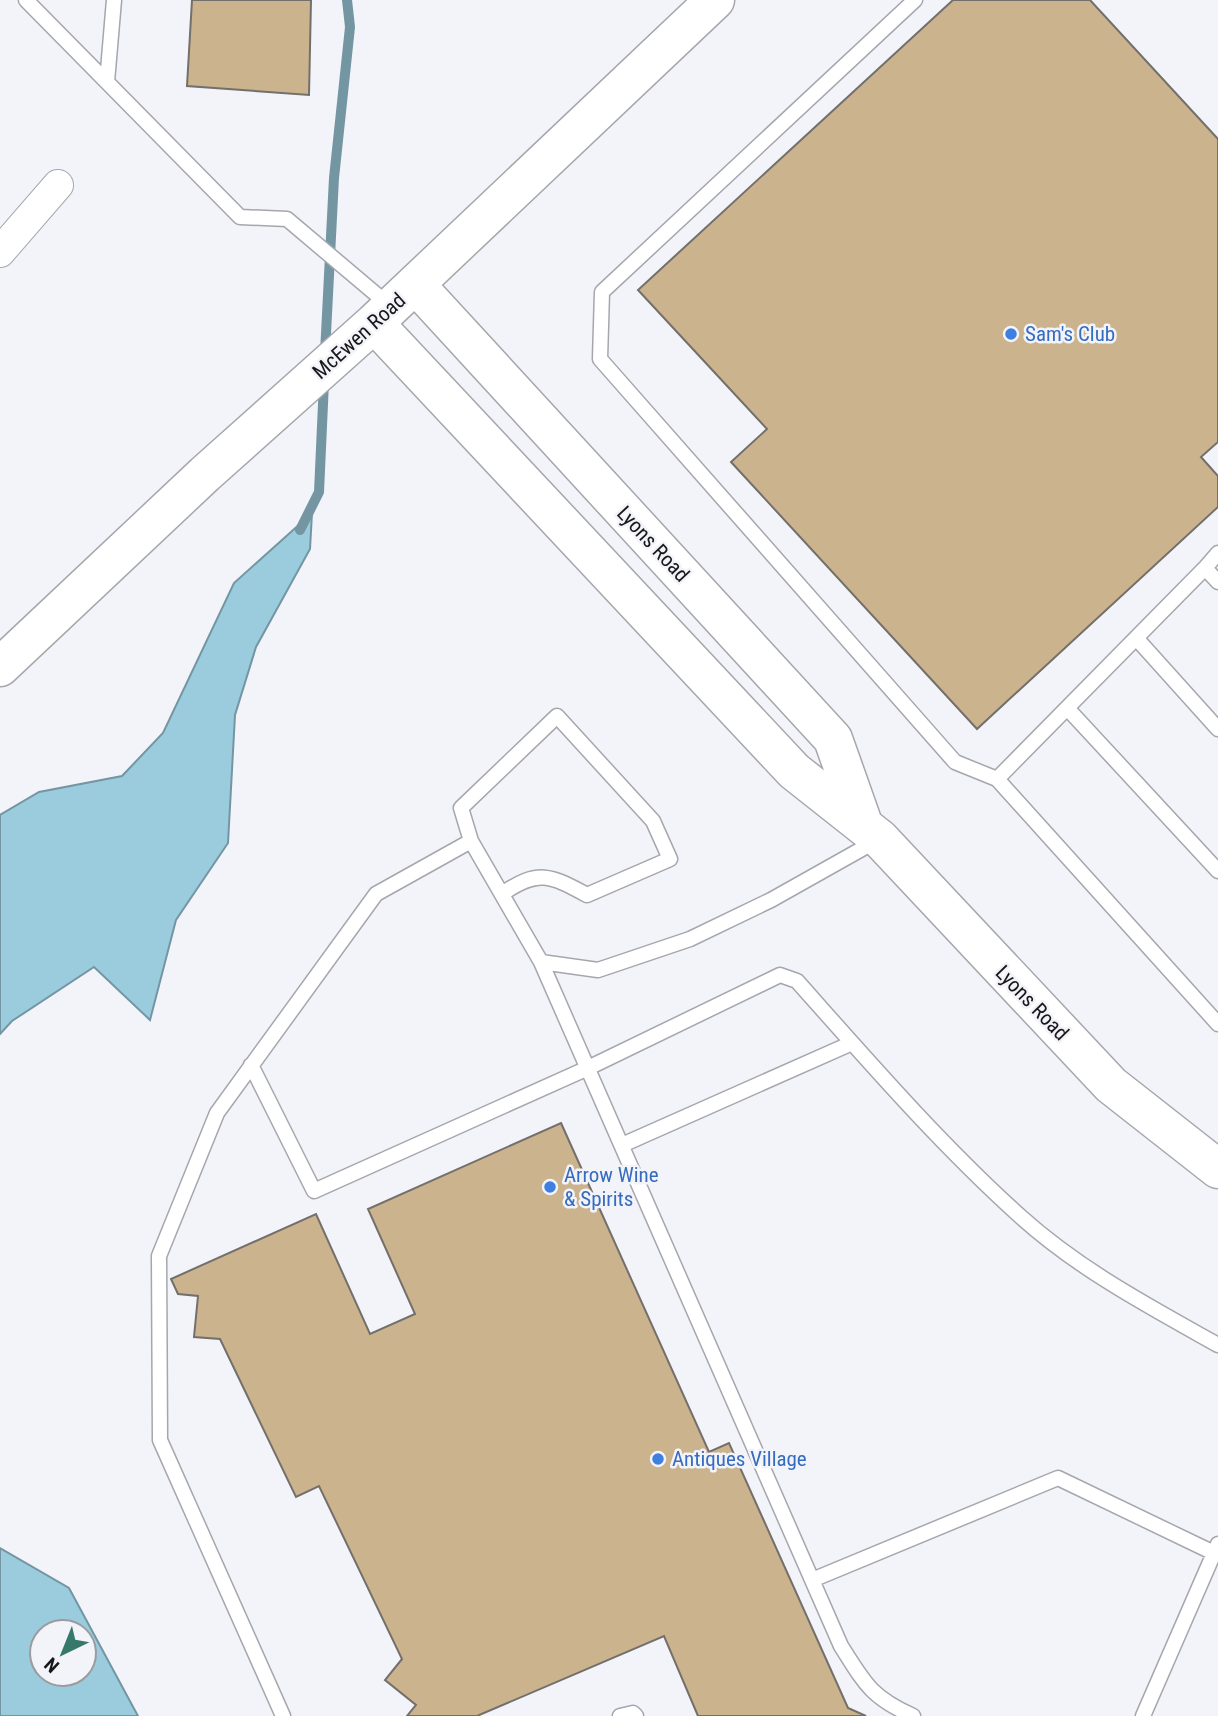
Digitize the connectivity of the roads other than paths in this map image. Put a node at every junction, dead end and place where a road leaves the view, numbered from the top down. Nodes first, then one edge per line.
1 (26, 0) edge
2 (114, 0) edge
3 (915, 0) edge
4 (705, 3) edge
5 (107, 82) junction
6 (58, 185) dead end
7 (0, 252) edge
8 (393, 305) junction
9 (1218, 553) edge
10 (1205, 568) junction
11 (1218, 582) edge
12 (1138, 639) junction
13 (0, 667) edge
14 (1067, 708) junction
15 (1218, 729) edge
16 (997, 779) junction
17 (871, 830) junction
18 (471, 841) junction
19 (1218, 871) edge
20 (502, 894) junction
21 (541, 962) junction
22 (1218, 1024) edge
23 (852, 1043) junction
24 (251, 1065) junction
25 (588, 1068) junction
26 (621, 1145) junction
27 (1218, 1169) edge
28 (1218, 1345) edge
29 (1217, 1551) edge
30 (812, 1580) junction
31 (284, 1716) edge
32 (620, 1716) edge
33 (636, 1716) edge
34 (913, 1716) edge
35 (1143, 1716) edge

1 - 5 lane
2 - 5 lane
3 - 16 lane
4 - 8 street, McEwen Road
5 - 8 lane
6 - 7 street
8 - 13 street, McEwen Road
8 - 17 street, Lyons Road
8 - 17 street, Lyons Road
9 - 10 lane
10 - 11 lane
10 - 12 lane
12 - 14 lane
12 - 15 lane
14 - 16 lane
14 - 19 lane
16 - 22 lane
17 - 21 lane
17 - 27 street, Lyons Road
18 - 20 lane
18 - 20 lane
18 - 24 lane
20 - 21 lane
21 - 25 lane
23 - 25 lane
23 - 26 lane
23 - 28 lane
24 - 25 lane
24 - 31 lane
25 - 26 lane
26 - 30 lane
29 - 30 lane
29 - 35 lane
30 - 34 lane
32 - 33 lane

